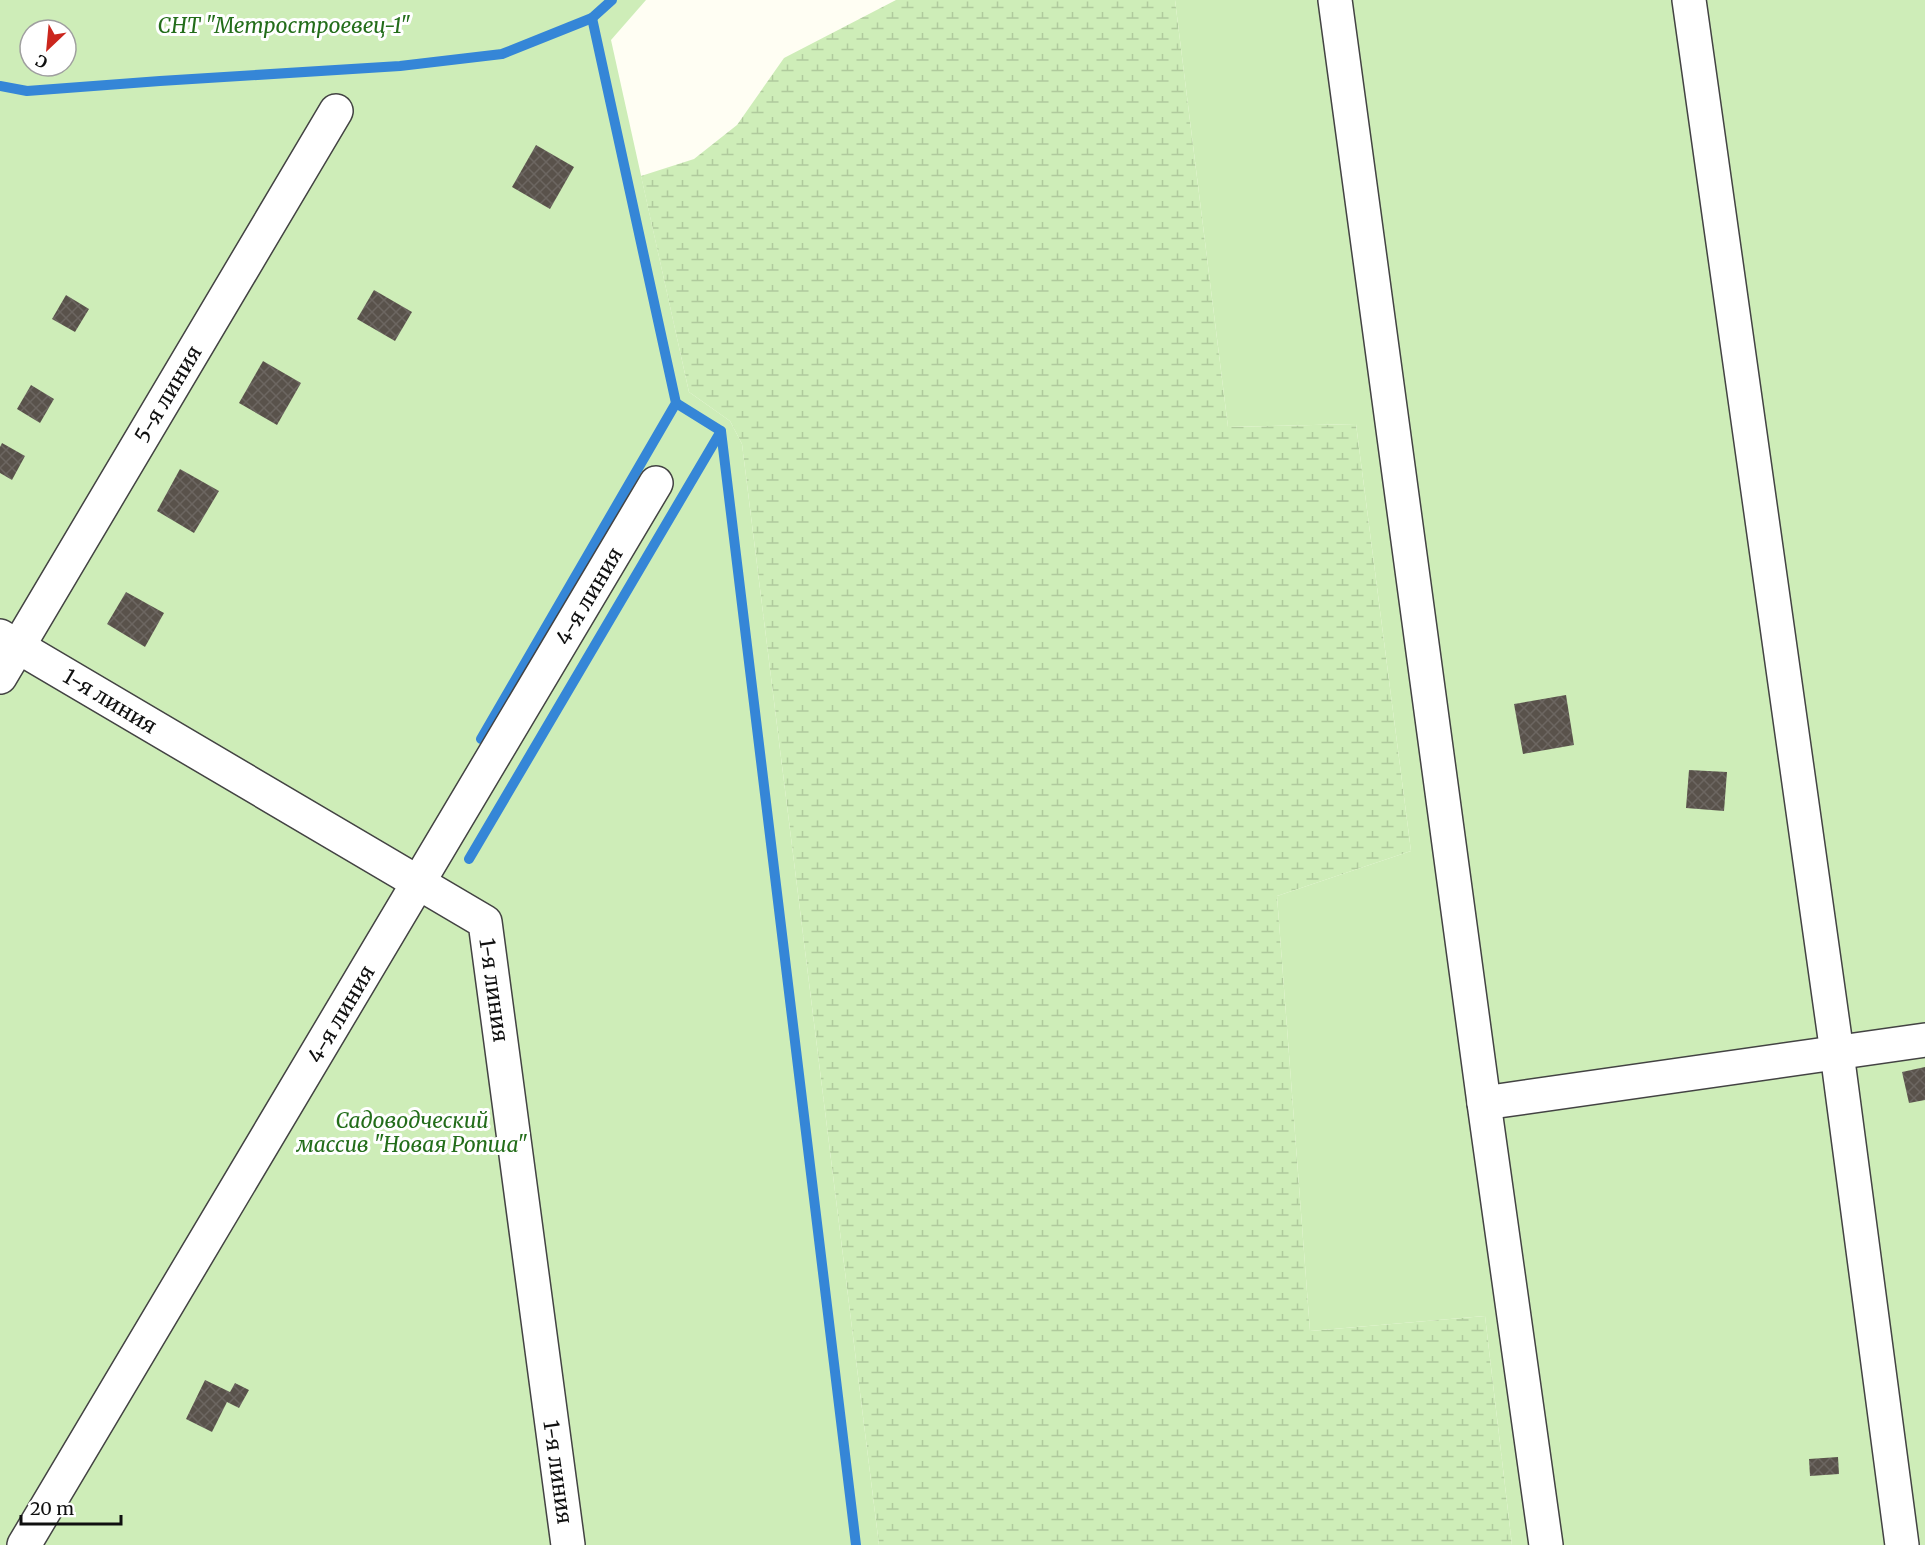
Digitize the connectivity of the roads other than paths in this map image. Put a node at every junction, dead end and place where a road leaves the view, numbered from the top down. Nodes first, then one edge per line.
1 (1335, 0) edge
2 (1689, 0) edge
3 (336, 111) dead end
4 (656, 483) dead end
5 (9, 641) edge
6 (0, 677) edge
7 (419, 883) junction
8 (1925, 1040) edge
9 (1837, 1053) junction
10 (1484, 1103) junction
11 (24, 1545) edge
12 (568, 1545) edge
13 (1546, 1545) edge
14 (1902, 1545) edge

1 - 10 street
2 - 9 street
3 - 5 street, 5-я линия
4 - 7 street, 4-я линия
5 - 6 street, 5-я линия
5 - 7 street, 1-я линия
7 - 11 street, 4-я линия
7 - 12 street, 1-я линия
8 - 9 street
9 - 10 street
9 - 14 street
10 - 13 street

